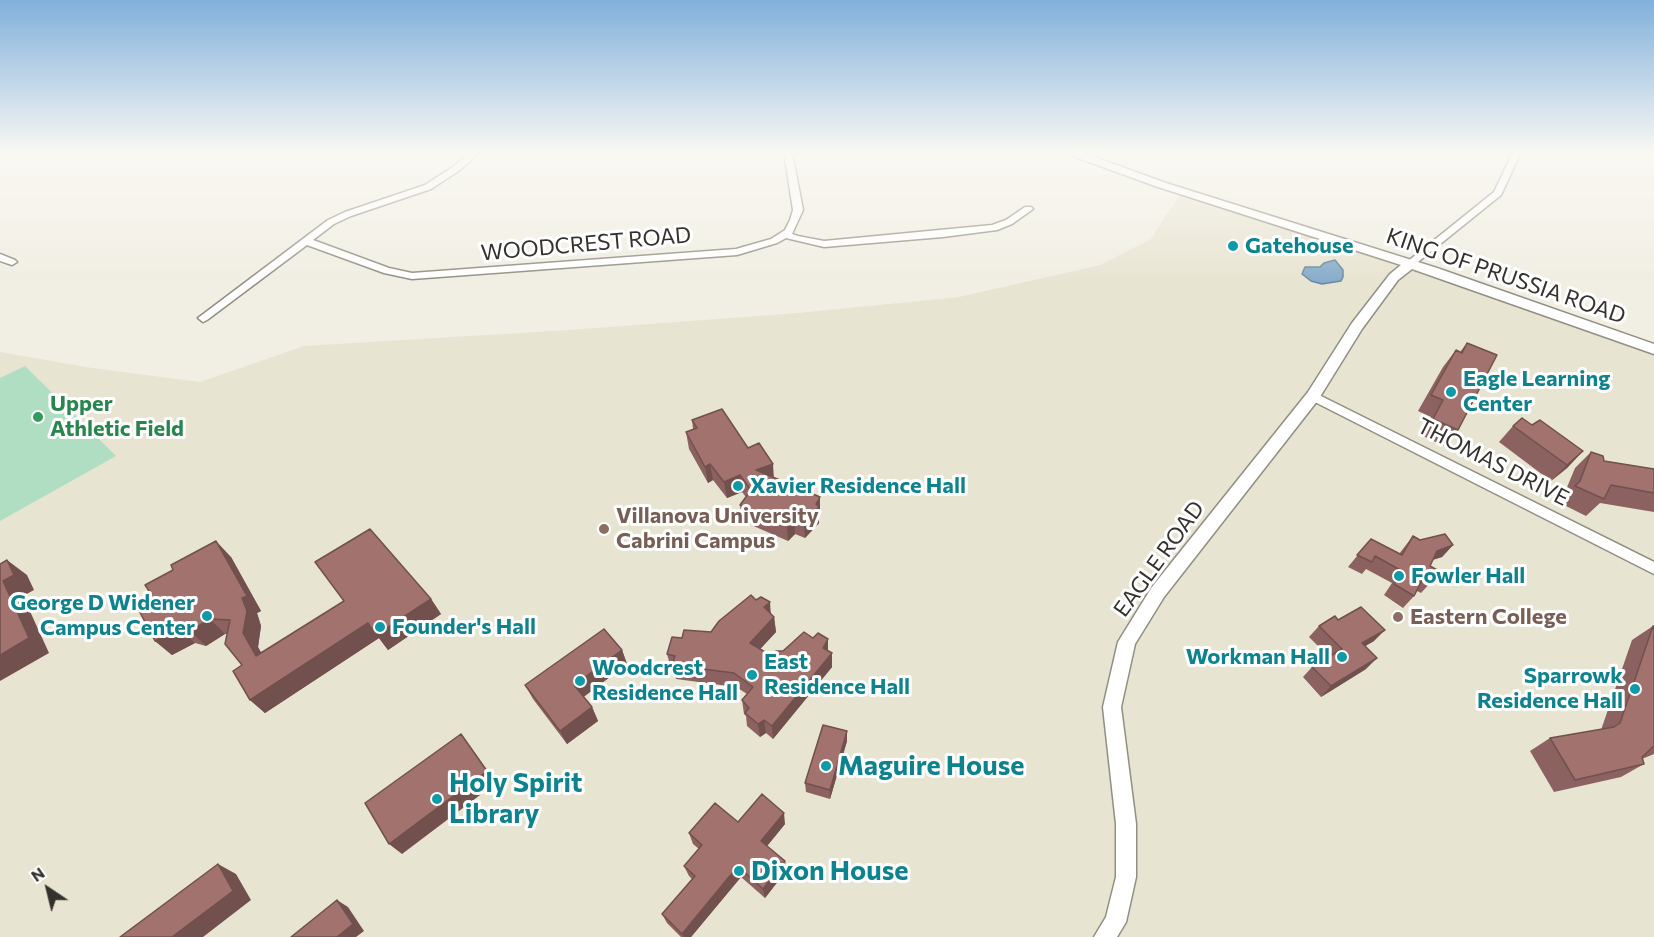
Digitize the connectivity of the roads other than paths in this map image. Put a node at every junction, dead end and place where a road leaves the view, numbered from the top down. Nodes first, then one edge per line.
1 (402, 196) edge
2 (796, 196) edge
3 (1196, 196) edge
4 (1495, 196) edge
5 (1028, 209) dead end
6 (784, 234) junction
7 (305, 241) junction
8 (0, 257) edge
9 (12, 262) dead end
10 (1410, 264) junction
11 (202, 318) dead end
12 (1654, 349) edge
13 (1313, 396) junction
14 (1654, 568) edge
15 (1105, 937) edge

1 - 7 street
2 - 6 street
3 - 10 street, KING OF PRUSSIA ROAD
4 - 10 street
5 - 6 street
6 - 7 street, WOODCREST ROAD
7 - 11 street
8 - 9 street
10 - 12 street, KING OF PRUSSIA ROAD
10 - 13 street, EAGLE ROAD
13 - 14 street, THOMAS DRIVE
13 - 15 street, EAGLE ROAD

